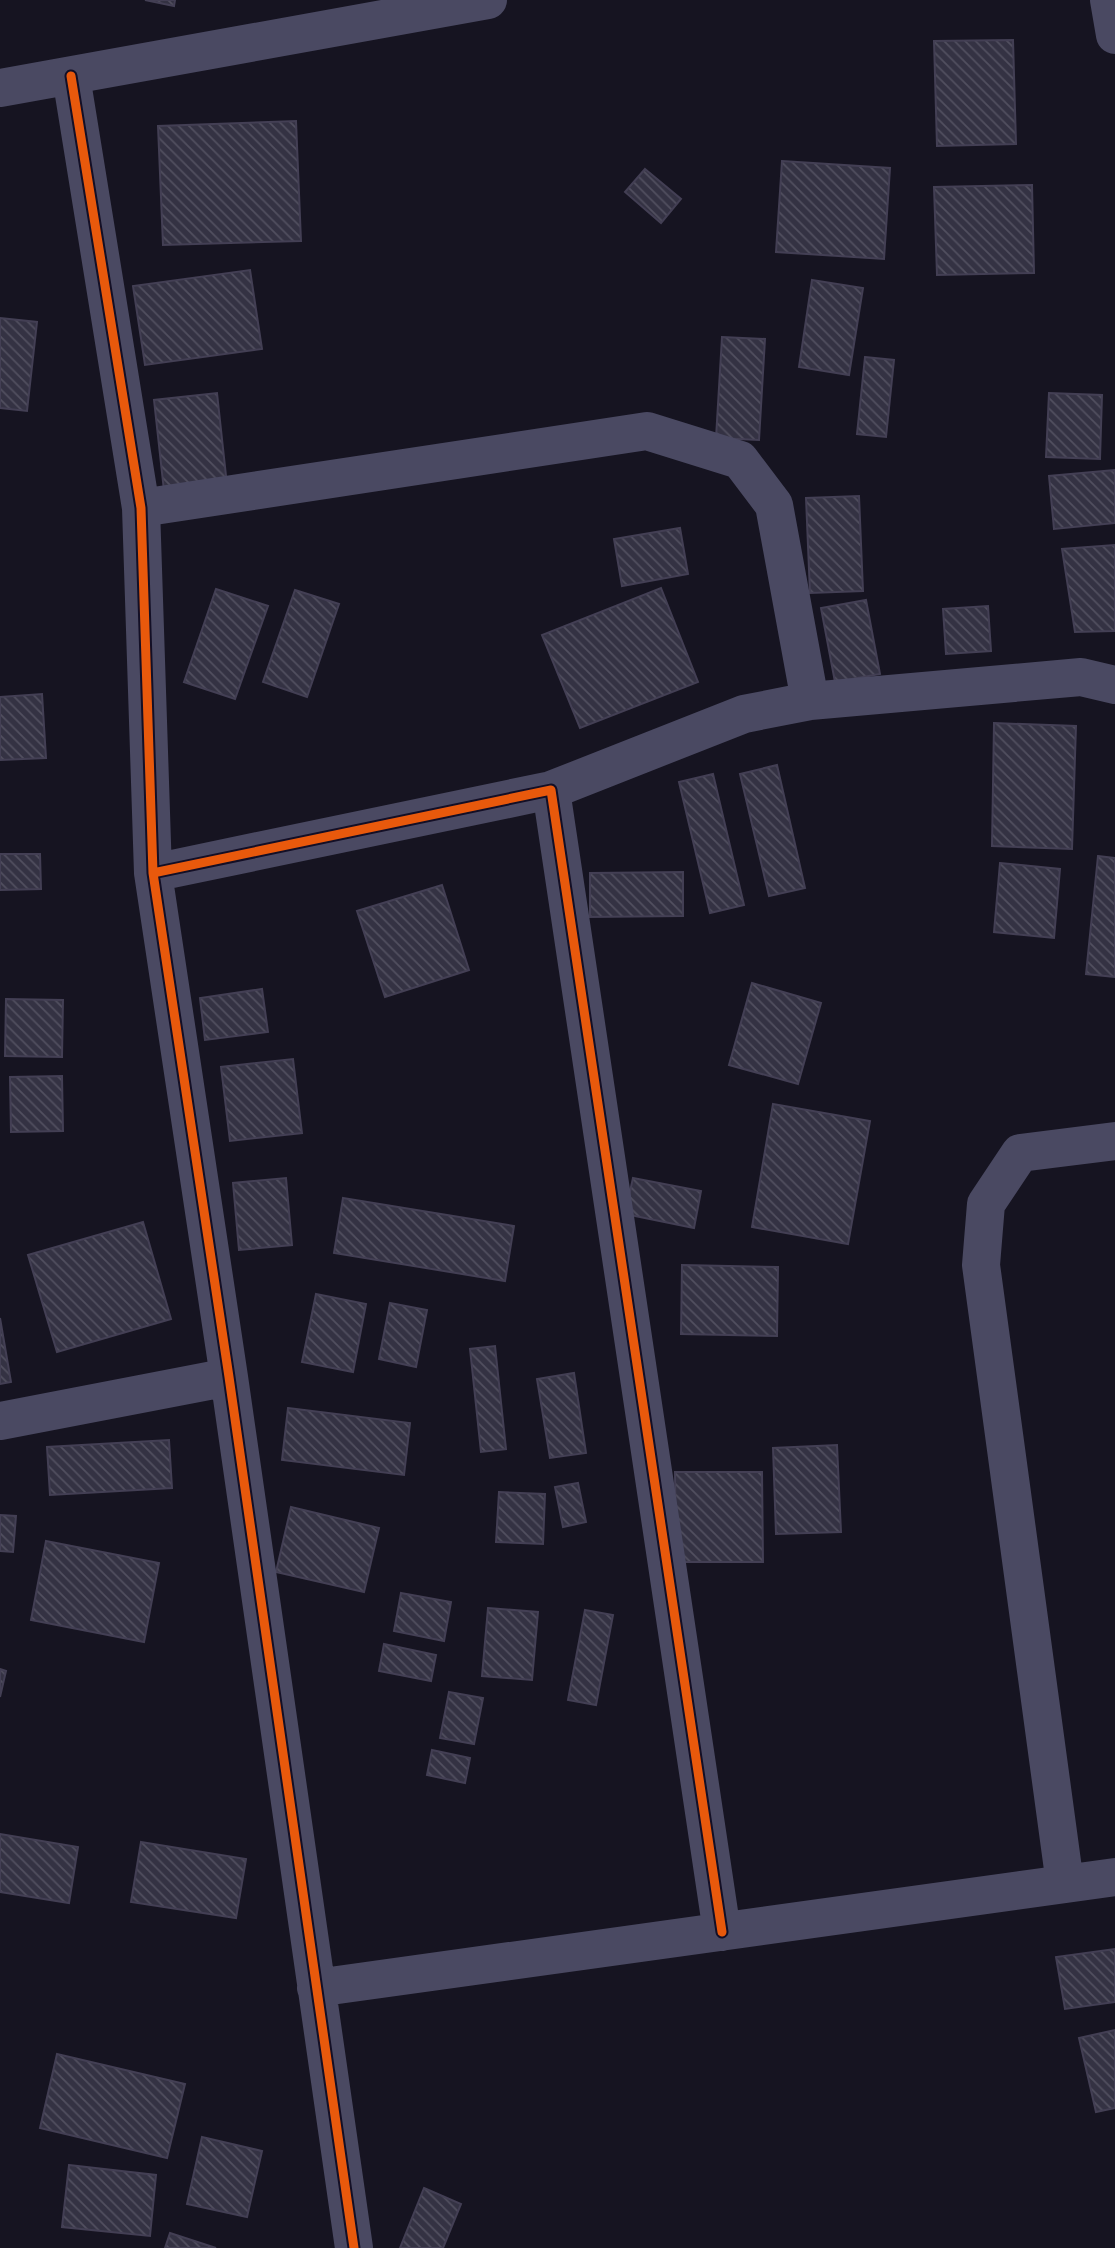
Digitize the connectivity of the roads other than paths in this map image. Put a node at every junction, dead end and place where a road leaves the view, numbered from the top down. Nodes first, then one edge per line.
1 (488, 0) edge
2 (1109, 0) edge
3 (1115, 36) edge
4 (71, 76) junction
5 (0, 88) edge
6 (141, 508) junction
7 (1115, 685) edge
8 (810, 701) junction
9 (551, 790) junction
10 (153, 873) junction
11 (1115, 1141) edge
12 (229, 1377) junction
13 (0, 1421) edge
14 (1115, 1877) edge
15 (1065, 1884) junction
16 (722, 1932) junction
17 (316, 1988) junction
18 (354, 2248) edge

1 - 4 street
2 - 3 street
4 - 5 street
4 - 6 street
6 - 8 street
6 - 10 street
7 - 8 street
8 - 9 street
9 - 10 street
9 - 16 street
10 - 12 street
11 - 15 street
12 - 13 street
12 - 17 street
14 - 15 street
15 - 16 street
16 - 17 street
17 - 18 street

